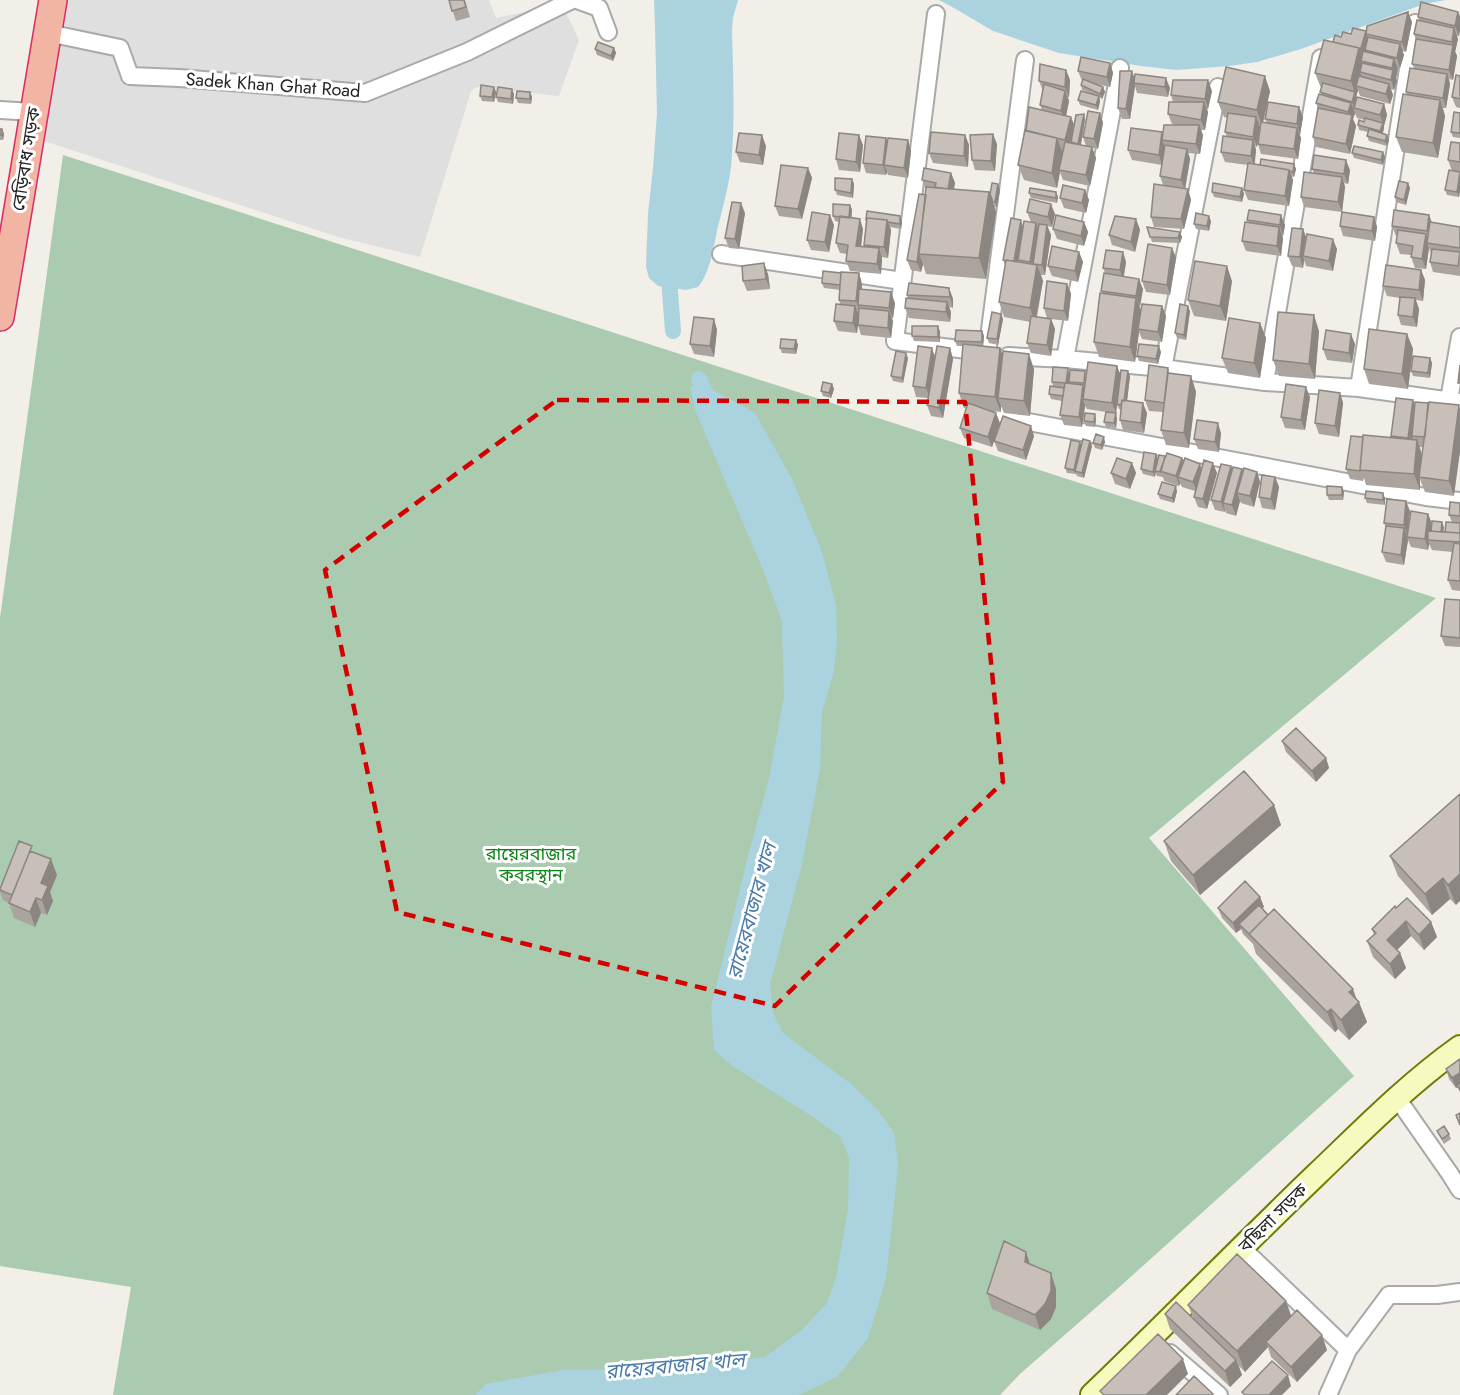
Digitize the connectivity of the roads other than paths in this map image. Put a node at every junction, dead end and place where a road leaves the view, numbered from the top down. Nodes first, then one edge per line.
1 (53, 0) edge
2 (572, 0) edge
3 (577, 0) edge
4 (936, 14) dead end
5 (1415, 23) edge
6 (608, 32) dead end
7 (48, 33) junction
8 (1322, 52) edge
9 (1025, 60) dead end
10 (1120, 68) edge
11 (1218, 87) dead end
12 (0, 110) edge
13 (33, 112) junction
14 (721, 255) dead end
15 (902, 281) junction
16 (0, 317) edge
17 (1460, 337) edge
18 (987, 353) junction
19 (1008, 356) junction
20 (1065, 359) junction
21 (1163, 368) junction
22 (1265, 382) junction
23 (1359, 388) junction
24 (1454, 401) edge
25 (1460, 501) edge
26 (1460, 1047) edge
27 (1397, 1098) junction
28 (1460, 1190) edge
29 (1242, 1248) junction
30 (1460, 1292) edge
31 (1152, 1337) junction
32 (1348, 1350) junction
33 (1092, 1395) edge
34 (1219, 1395) edge
35 (1328, 1395) edge

1 - 7 highway, বেড়িবাধ সড়ক
2 - 7 street, Sadek Khan Ghat Road
3 - 6 street
4 - 15 street
5 - 23 street
7 - 13 highway, বেড়িবাধ সড়ক
8 - 22 street
9 - 18 street
10 - 20 street
11 - 21 street
12 - 13 street
13 - 16 highway, বেড়িবাধ সড়ক
14 - 15 street
15 - 18 street
17 - 24 street
18 - 19 street
19 - 20 street
19 - 25 street
20 - 21 street
21 - 22 street
22 - 23 street
23 - 24 street
26 - 27 main road, বছিলা সড়ক
27 - 28 street
27 - 29 main road, বছিলা সড়ক
29 - 31 main road, বছিলা সড়ক
29 - 32 street
30 - 32 street
31 - 33 main road, বছিলা সড়ক
31 - 34 street
32 - 35 street

